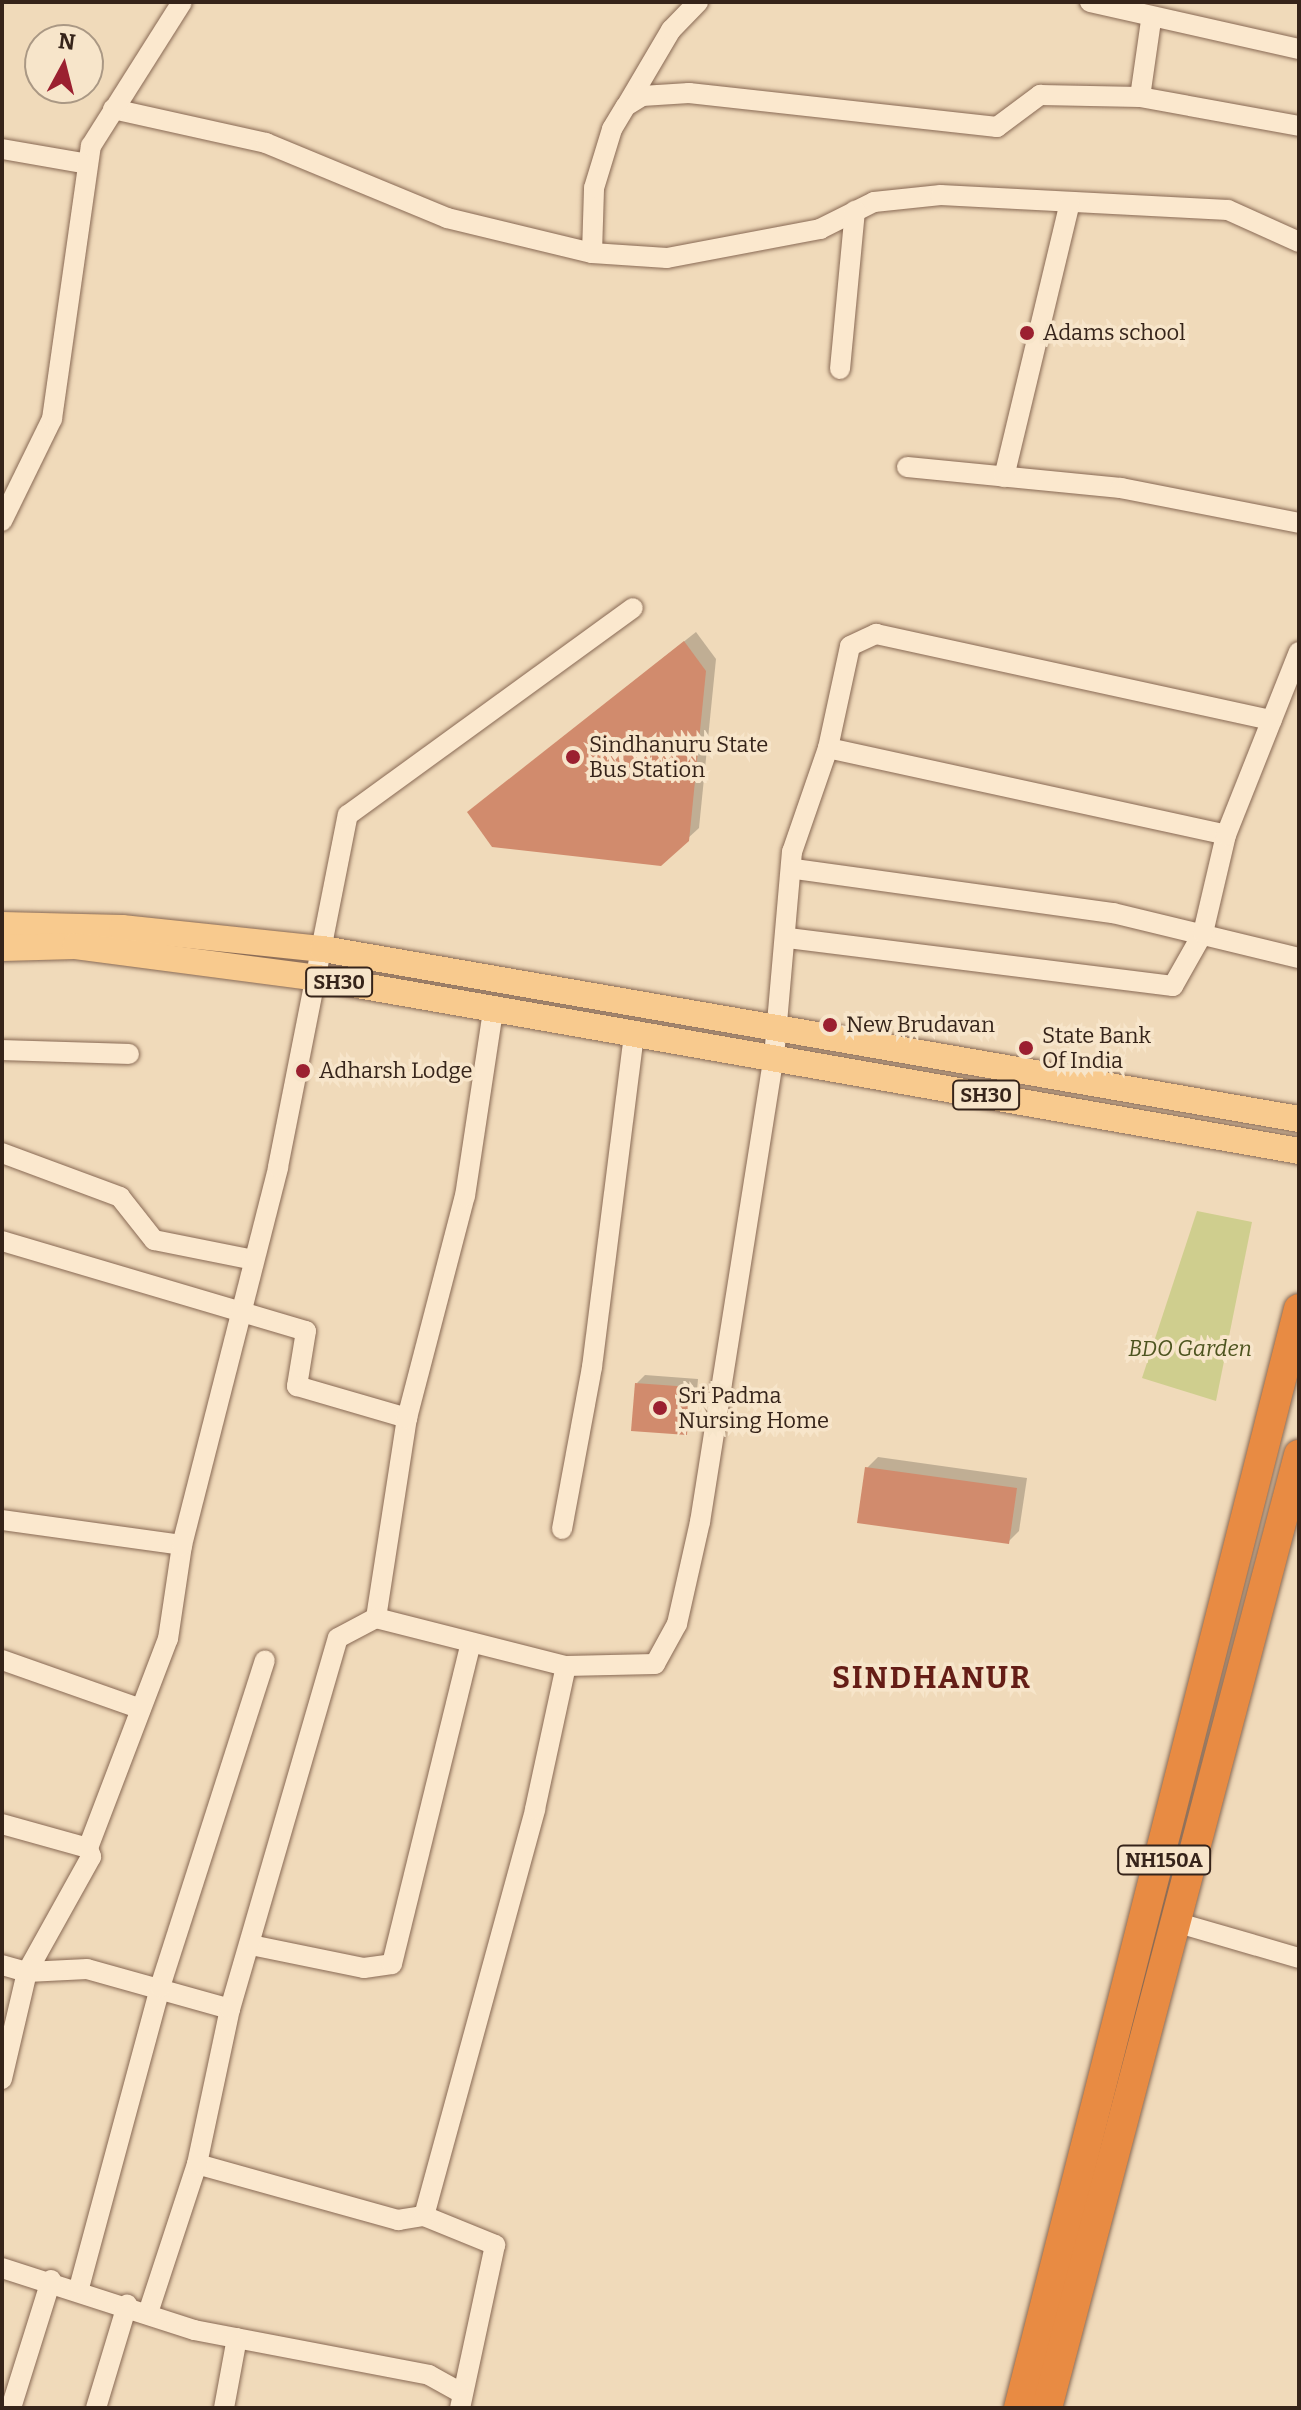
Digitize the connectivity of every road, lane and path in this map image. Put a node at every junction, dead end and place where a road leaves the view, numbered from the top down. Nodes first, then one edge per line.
1 (182, 2) edge
2 (698, 2) edge
3 (1090, 2) edge
4 (1151, 21) junction
5 (1299, 49) edge
6 (1140, 97) junction
7 (626, 106) junction
8 (113, 109) junction
9 (1299, 126) edge
10 (2, 149) edge
11 (88, 164) junction
12 (1070, 203) junction
13 (855, 211) junction
14 (1299, 242) edge
15 (592, 253) junction
16 (840, 369) dead end
17 (907, 467) dead end
18 (1004, 477) junction
19 (2, 521) edge
20 (1299, 523) edge
21 (633, 608) dead end
22 (1299, 652) edge
23 (1272, 720) junction
24 (828, 748) junction
25 (1226, 835) junction
26 (795, 869) junction
27 (2, 925) edge
28 (1203, 933) junction
29 (788, 938) junction
30 (2, 948) edge
31 (323, 949) junction
32 (1299, 958) edge
33 (318, 978) junction
34 (493, 1010) junction
35 (777, 1029) junction
36 (634, 1033) junction
37 (2, 1050) edge
38 (129, 1054) dead end
39 (774, 1057) junction
40 (1299, 1119) edge
41 (1299, 1151) edge
42 (2, 1153) edge
43 (2, 1241) edge
44 (254, 1260) junction
45 (1299, 1309) edge
46 (243, 1317) junction
47 (407, 1418) junction
48 (1299, 1455) edge
49 (2, 1520) edge
50 (562, 1529) dead end
51 (182, 1545) junction
52 (376, 1618) junction
53 (470, 1646) junction
54 (2, 1660) edge
55 (265, 1660) dead end
56 (566, 1666) junction
57 (141, 1709) junction
58 (2, 1824) edge
59 (88, 1848) junction
60 (1175, 1922) junction
61 (251, 1945) junction
62 (1299, 1958) edge
63 (2, 1965) edge
64 (27, 1972) junction
65 (160, 1987) junction
66 (230, 2009) junction
67 (2, 2079) edge
68 (197, 2164) junction
69 (424, 2216) junction
70 (2, 2268) edge
71 (51, 2280) junction
72 (79, 2288) junction
73 (127, 2305) junction
74 (148, 2313) junction
75 (237, 2338) junction
76 (459, 2400) edge
77 (11, 2408) edge
78 (96, 2408) edge
79 (224, 2408) edge
80 (1019, 2408) edge
81 (1047, 2408) edge

1 - 8 street
2 - 7 street
3 - 4 street
4 - 5 street
4 - 6 street
6 - 7 street
6 - 9 street
7 - 15 street
8 - 11 street
8 - 15 street
10 - 11 street
11 - 19 street
12 - 13 street
12 - 14 street
12 - 18 street
13 - 15 street
13 - 16 street
17 - 18 street
18 - 20 street
21 - 31 street
22 - 23 street
23 - 24 street
23 - 25 street
24 - 25 street
24 - 26 street
25 - 28 street
26 - 28 street
26 - 29 street
27 - 31 main road
28 - 29 street
28 - 32 street
29 - 35 street
30 - 33 main road, SH30
31 - 33 street
31 - 35 main road
33 - 34 main road, SH30
33 - 44 street
34 - 36 main road, SH30
34 - 47 street
35 - 39 street
35 - 40 main road
36 - 39 main road, SH30
36 - 50 street
37 - 38 street
39 - 41 main road, SH30
39 - 56 street
42 - 44 street
43 - 46 street
44 - 46 street
45 - 80 highway, NH150A
46 - 47 street
46 - 51 street
47 - 52 street
48 - 60 highway, NH150A
49 - 51 street
51 - 57 street
52 - 53 street
52 - 61 street
53 - 56 street
53 - 61 street
54 - 57 street
55 - 65 street
56 - 69 street
57 - 59 street
58 - 59 street
59 - 64 street
60 - 62 street
60 - 81 highway, NH150A
61 - 66 street
63 - 64 street
64 - 65 street
64 - 67 street
65 - 66 street
65 - 72 street
66 - 68 street
68 - 69 street
68 - 74 street
69 - 76 street
70 - 71 street
71 - 72 street
71 - 77 street
72 - 73 street
73 - 74 street
73 - 78 street
74 - 75 street
75 - 76 street
75 - 79 street

